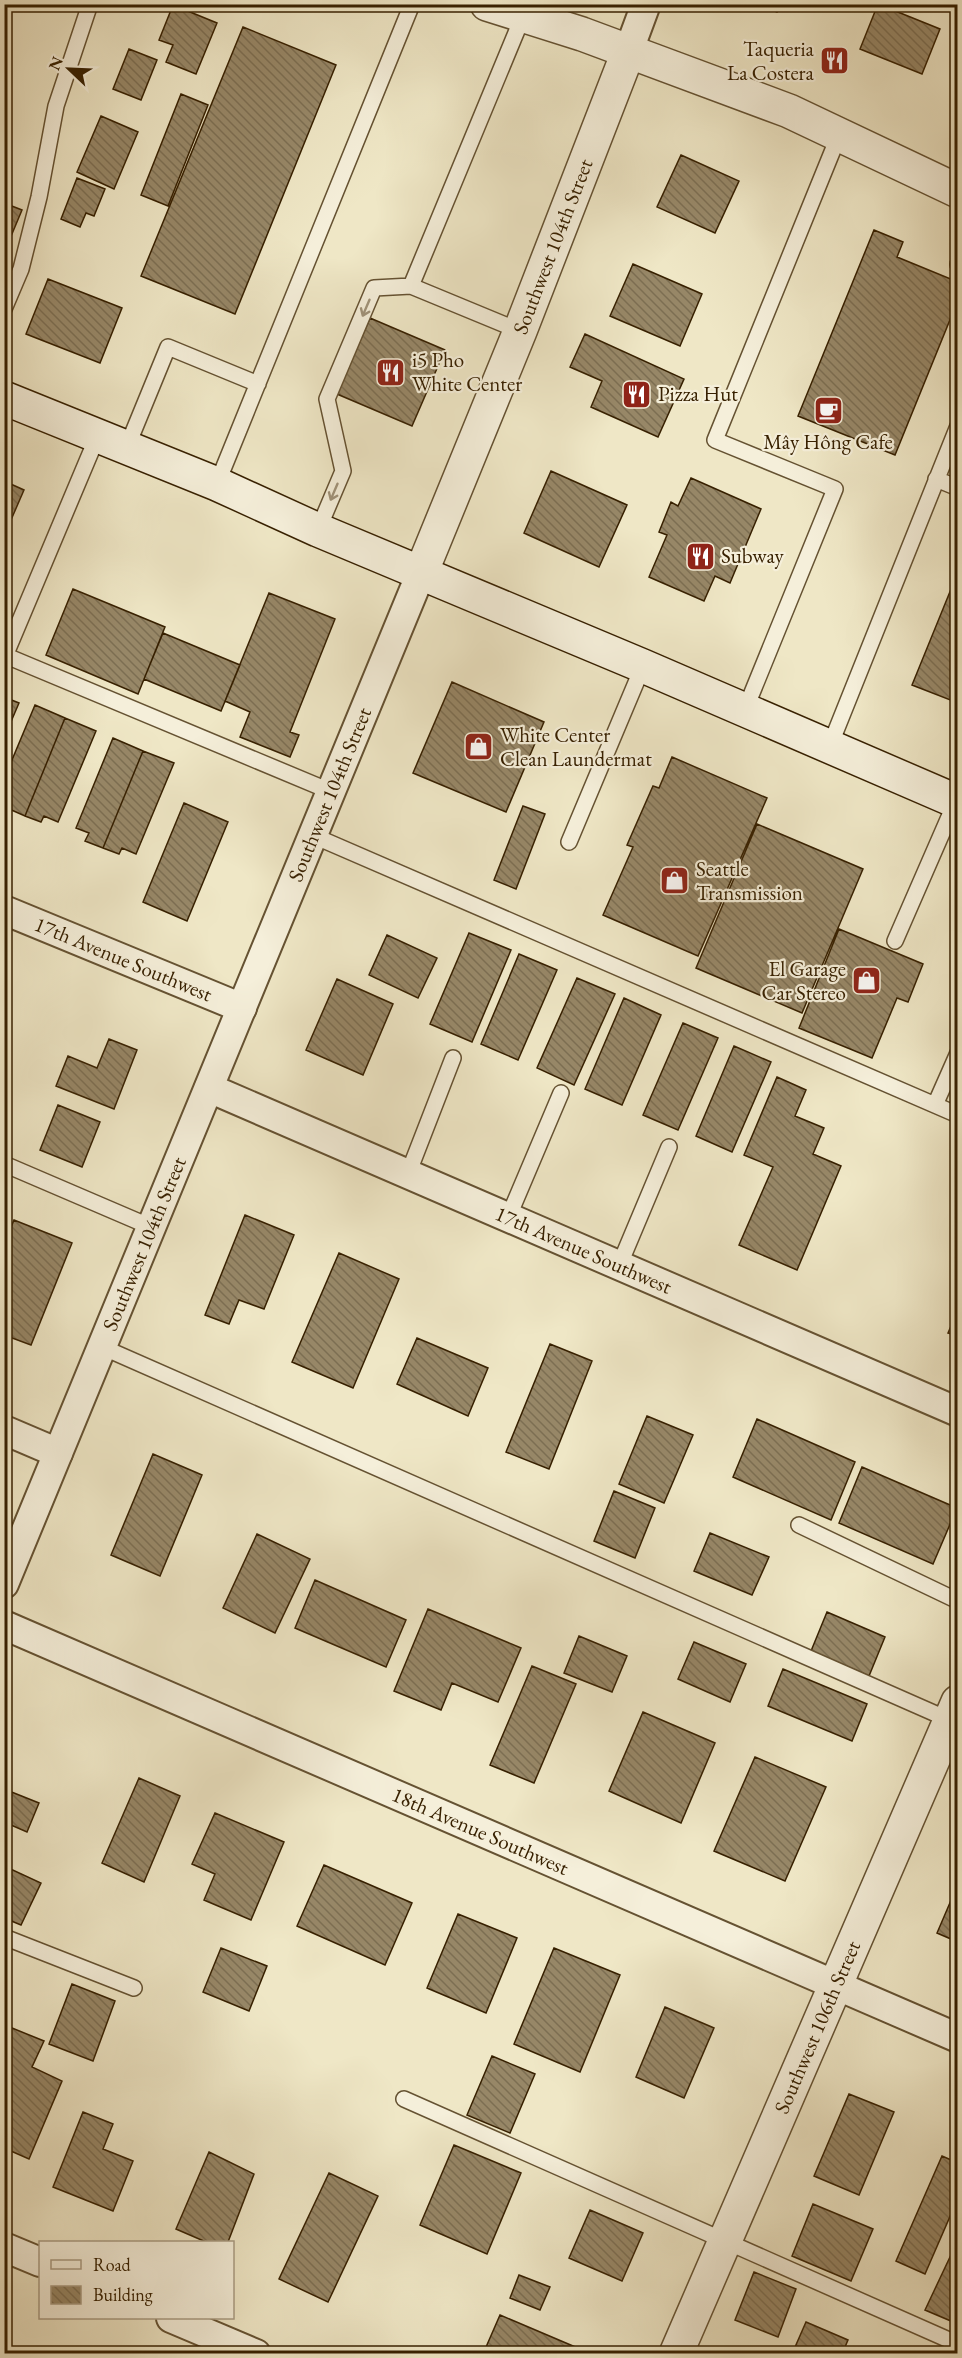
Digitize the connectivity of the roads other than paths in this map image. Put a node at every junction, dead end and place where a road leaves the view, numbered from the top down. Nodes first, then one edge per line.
1 (90, 4) edge
2 (412, 4) edge
3 (487, 4) edge
4 (646, 4) edge
5 (522, 16) junction
6 (629, 50) junction
7 (839, 135) junction
8 (957, 191) edge
9 (411, 286) junction
10 (4, 309) edge
11 (520, 331) junction
12 (258, 384) junction
13 (4, 398) edge
14 (957, 426) edge
15 (113, 441) junction
16 (936, 479) junction
17 (217, 484) junction
18 (957, 488) edge
19 (318, 530) junction
20 (421, 573) junction
21 (5, 656) edge
22 (643, 666) junction
23 (746, 710) junction
24 (829, 748) junction
25 (332, 792) junction
26 (957, 802) edge
27 (314, 836) junction
28 (569, 842) dead end
29 (4, 910) edge
30 (895, 941) dead end
31 (243, 1008) junction
32 (957, 1053) edge
33 (453, 1058) dead end
34 (209, 1088) junction
35 (561, 1093) dead end
36 (935, 1105) junction
37 (957, 1115) edge
38 (669, 1147) dead end
39 (4, 1164) edge
40 (408, 1174) junction
41 (508, 1218) junction
42 (152, 1227) junction
43 (619, 1266) junction
44 (102, 1347) junction
45 (957, 1412) edge
46 (4, 1430) edge
47 (58, 1453) junction
48 (799, 1525) dead end
49 (4, 1584) edge
50 (957, 1601) edge
51 (4, 1625) edge
52 (955, 1715) edge
53 (4, 1937) edge
54 (835, 1984) junction
55 (134, 1988) dead end
56 (957, 2038) edge
57 (404, 2099) dead end
58 (725, 2240) junction
59 (4, 2247) edge
60 (39, 2262) edge
61 (173, 2319) edge
62 (957, 2344) edge
63 (256, 2354) edge
64 (676, 2354) edge

1 - 10 lane
2 - 12 lane
3 - 5 street
4 - 6 street, Southwest 104th Street
5 - 6 street
5 - 9 lane
6 - 7 street
6 - 11 street, Southwest 104th Street
7 - 8 street
7 - 23 lane
9 - 11 lane
9 -> 19 lane
11 - 20 street, Southwest 104th Street
12 - 15 lane
12 - 17 lane
13 - 15 street
14 - 16 lane
15 - 17 street
15 - 21 lane
16 - 18 lane
16 - 24 lane
17 - 19 street
19 - 20 street
20 - 22 street
20 - 25 street, Southwest 104th Street
21 - 25 lane
22 - 23 street
22 - 28 lane
23 - 24 street
24 - 26 street
25 - 27 street, Southwest 104th Street
26 - 30 lane
27 - 31 street, Southwest 104th Street
27 - 36 lane
29 - 31 street, 17th Avenue Southwest
31 - 34 street, Southwest 104th Street
32 - 36 lane
33 - 40 lane
34 - 40 street, 17th Avenue Southwest
34 - 42 street, Southwest 104th Street
35 - 41 lane
36 - 37 lane
38 - 43 lane
39 - 42 lane
40 - 41 street, 17th Avenue Southwest
41 - 43 street, 17th Avenue Southwest
42 - 44 street, Southwest 104th Street
43 - 45 street, 17th Avenue Southwest
44 - 47 street, Southwest 104th Street
44 - 52 lane
46 - 47 street
47 - 49 street, Southwest 104th Street
48 - 50 lane
51 - 54 street, 18th Avenue Southwest
52 - 54 street, Southwest 106th Street
53 - 55 lane
54 - 56 street, 18th Avenue Southwest
54 - 58 street, Southwest 106th Street
57 - 58 lane
58 - 62 lane
58 - 64 street, Southwest 106th Street
59 - 60 street
61 - 63 street

